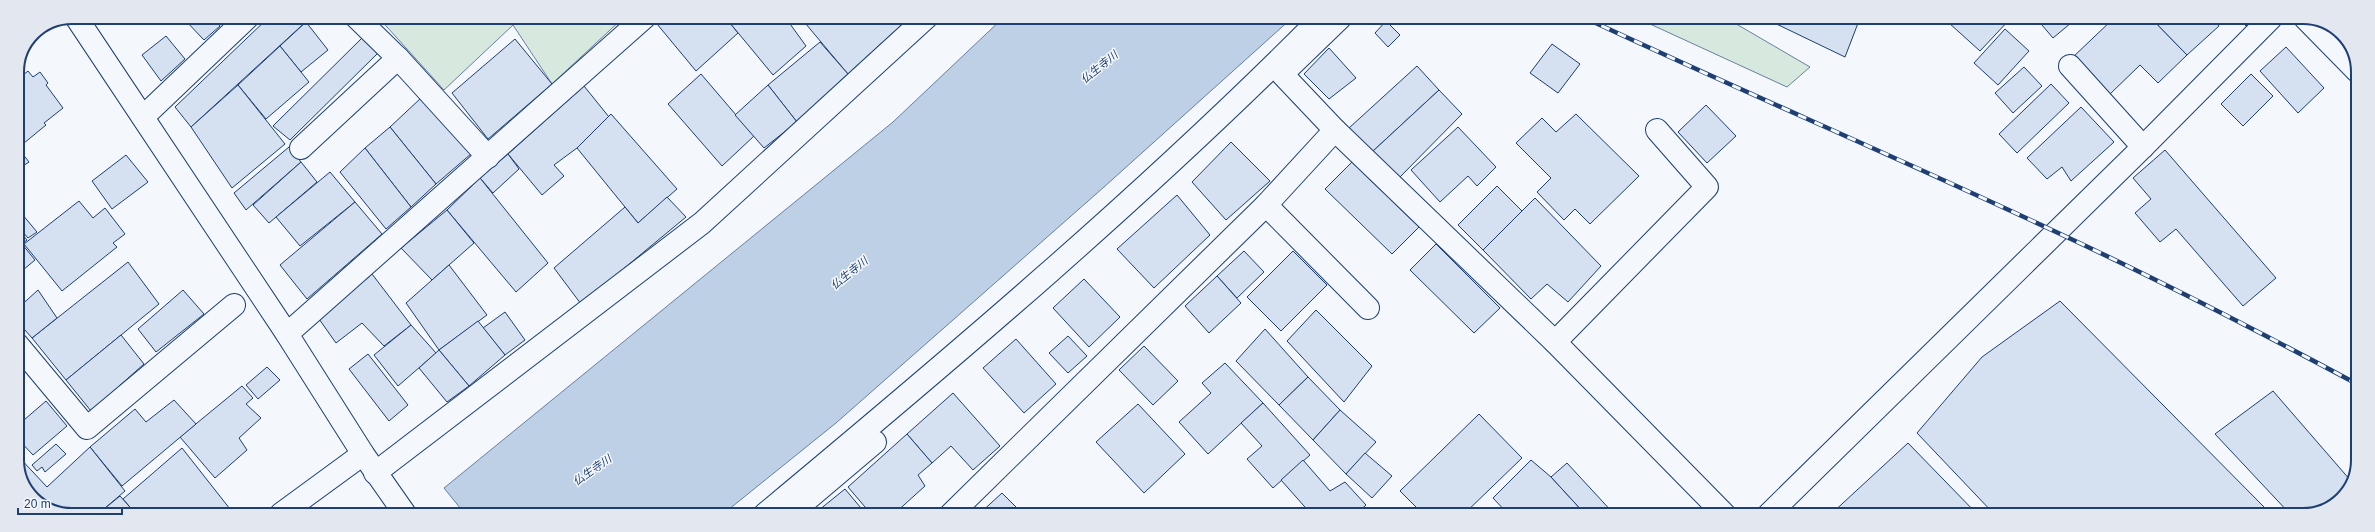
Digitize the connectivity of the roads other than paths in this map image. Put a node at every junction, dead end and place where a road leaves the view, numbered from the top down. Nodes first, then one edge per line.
1 (81, 24) edge
2 (241, 24) edge
3 (363, 24) edge
4 (637, 24) edge
5 (919, 24) edge
6 (1315, 24) edge
7 (1334, 24) edge
8 (2265, 24) edge
9 (2312, 25) edge
10 (398, 58) junction
11 (2350, 64) edge
12 (2070, 66) dead end
13 (1282, 74) junction
14 (143, 117) junction
15 (1335, 130) junction
16 (1657, 130) dead end
17 (2143, 147) junction
18 (301, 148) dead end
19 (488, 157) junction
20 (1266, 205) junction
21 (234, 305) dead end
22 (1368, 308) dead end
23 (287, 334) junction
24 (1555, 342) junction
25 (24, 352) edge
26 (363, 454) junction
27 (375, 473) junction
28 (289, 508) edge
29 (400, 508) edge
30 (772, 508) edge
31 (797, 508) edge
32 (957, 508) edge
33 (1718, 508) edge
34 (1775, 508) edge

1 - 14 street
2 - 14 street
3 - 10 street
4 - 19 street
5 - 27 street
6 - 30 street
7 - 13 street
8 - 17 street
9 - 11 street
10 - 18 street
10 - 19 street
12 - 17 street
13 - 15 street
13 - 31 street
14 - 23 street
15 - 20 street
15 - 24 street
16 - 24 street
17 - 34 street
19 - 23 street
20 - 22 street
20 - 32 street
21 - 25 street
23 - 26 street
24 - 33 street
26 - 27 street
26 - 28 street
27 - 29 street

